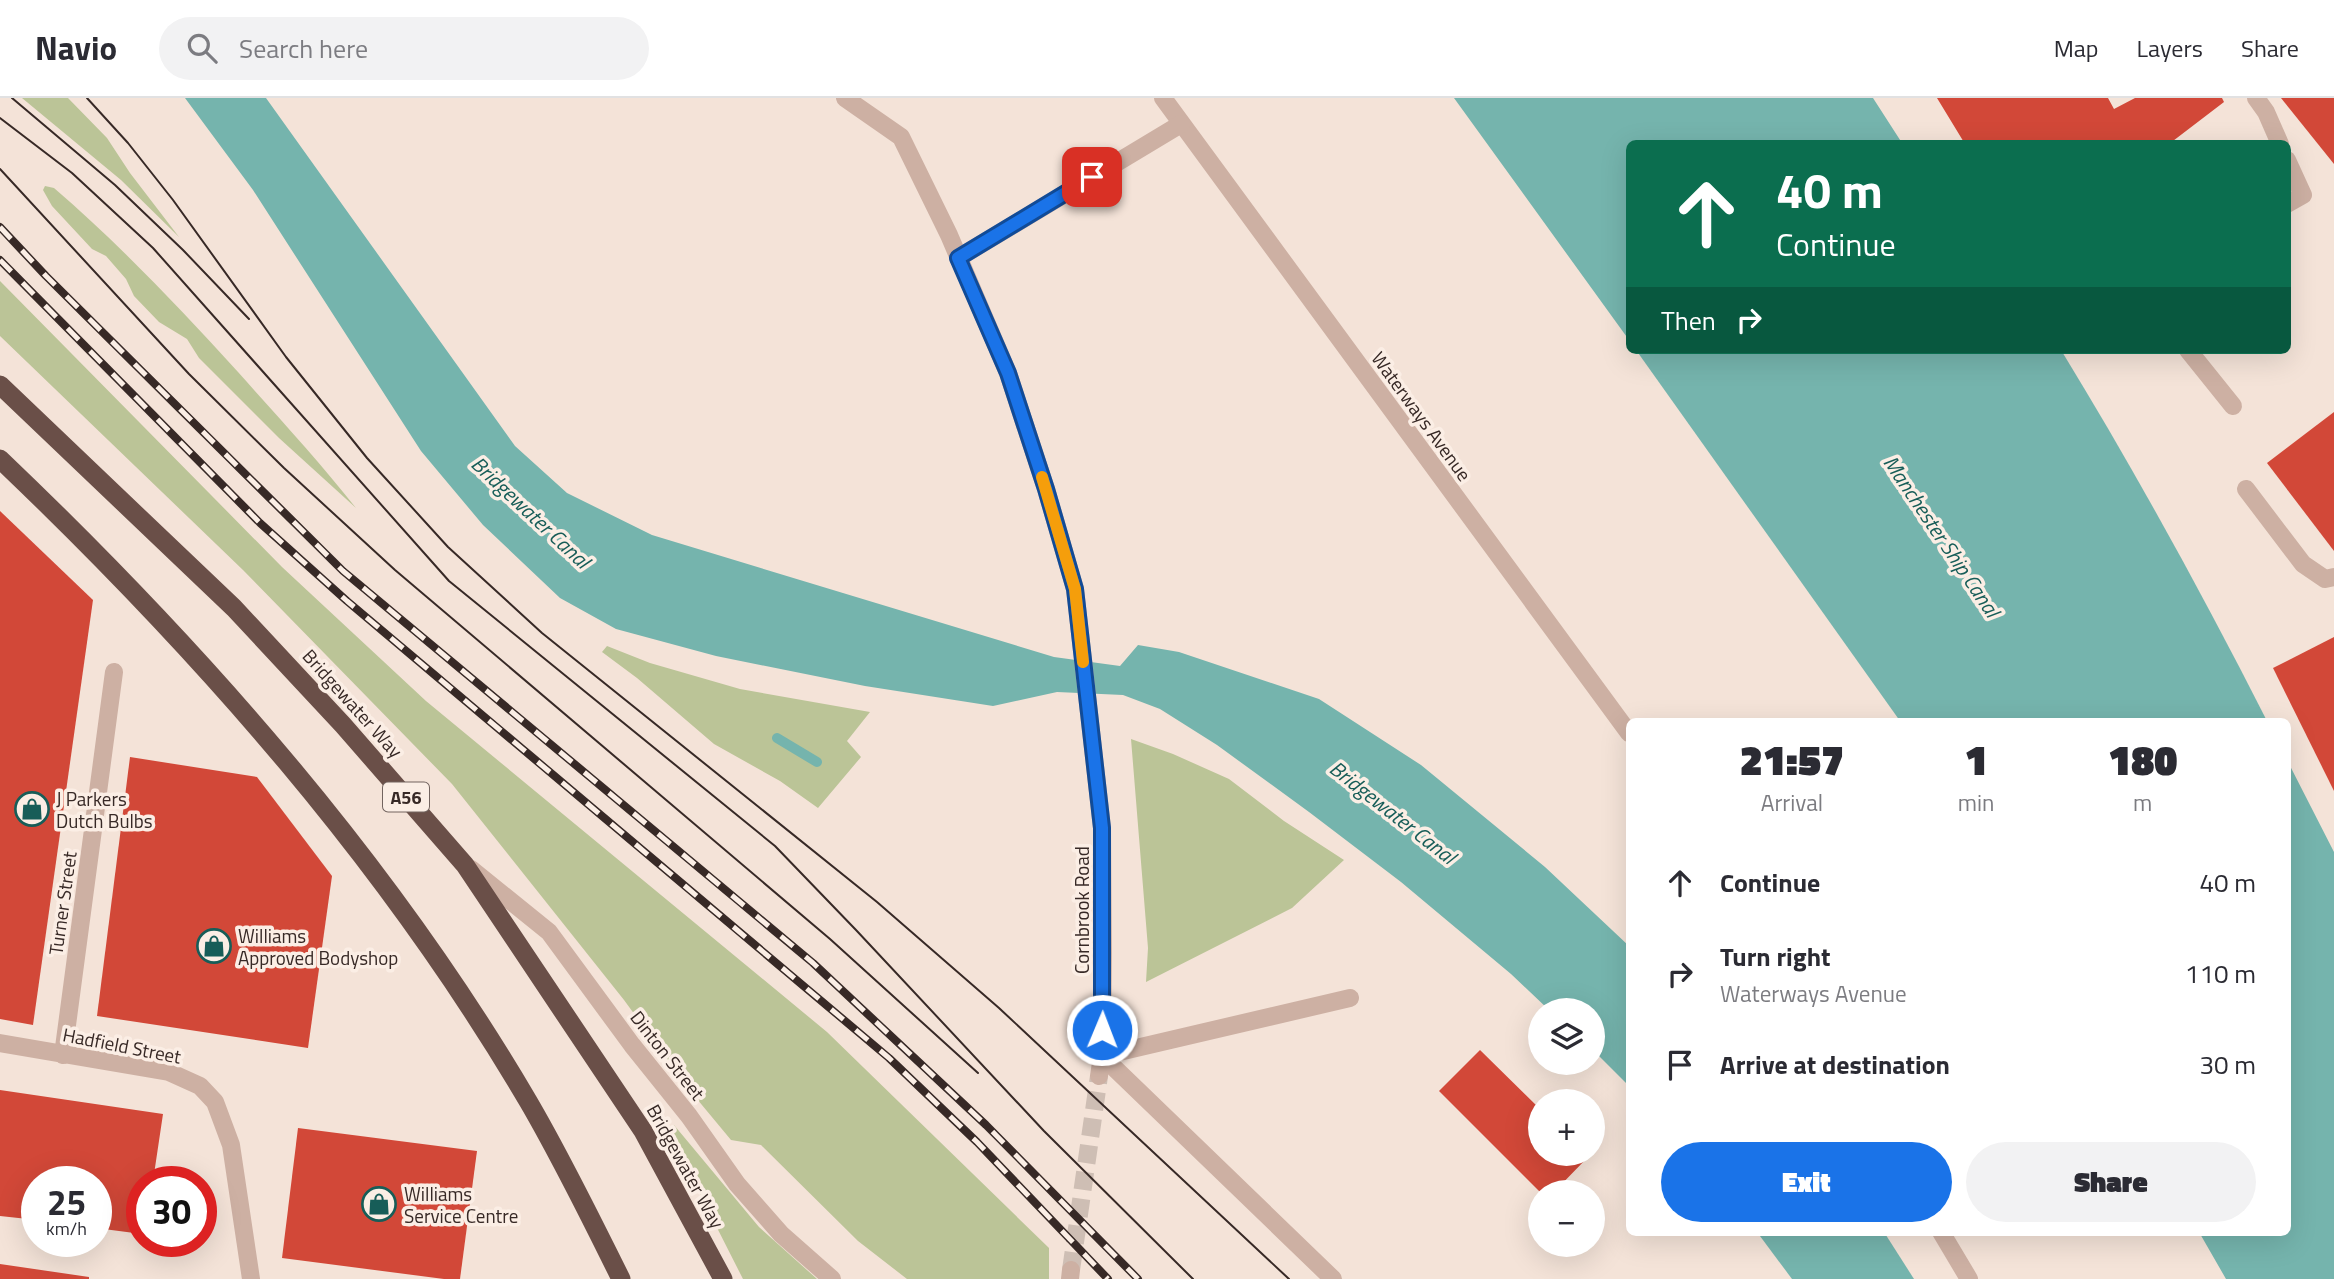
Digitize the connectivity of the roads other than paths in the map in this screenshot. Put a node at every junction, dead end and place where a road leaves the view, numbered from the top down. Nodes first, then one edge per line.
1 (845, 98) edge
2 (1163, 98) edge
3 (2256, 98) edge
4 (1181, 124) junction
5 (2278, 140) edge
6 (2291, 169) edge
7 (2291, 202) edge
8 (958, 258) junction
9 (2191, 354) edge
10 (0, 386) edge
11 (2233, 406) dead end
12 (0, 459) edge
13 (2246, 489) dead end
14 (2334, 577) edge
15 (114, 672) dead end
16 (1626, 729) edge
17 (465, 864) junction
18 (1350, 998) dead end
19 (0, 1043) edge
20 (63, 1055) junction
21 (1102, 1056) junction
22 (1099, 1076) tunnel mouth
23 (1943, 1236) edge
24 (251, 1279) edge
25 (621, 1279) edge
26 (723, 1279) edge
27 (832, 1279) edge
28 (1334, 1279) edge
29 (1969, 1279) edge

1 - 8 street, Cornbrook Road
2 - 4 street, Waterways Avenue
3 - 5 street
4 - 8 street
4 - 16 street, Waterways Avenue
6 - 7 street
8 - 21 street, Cornbrook Road
9 - 11 street
10 - 17 highway, Bridgewater Way / A56
12 - 25 highway
13 - 14 street
15 - 20 street, Turner Street
17 - 26 highway, Bridgewater Way / A56
17 - 27 street, Dinton Street
18 - 21 street
19 - 20 street, Hadfield Street
20 - 24 street, Hadfield Street
21 - 22 street, Cornbrook Road
21 - 28 street
23 - 29 street

